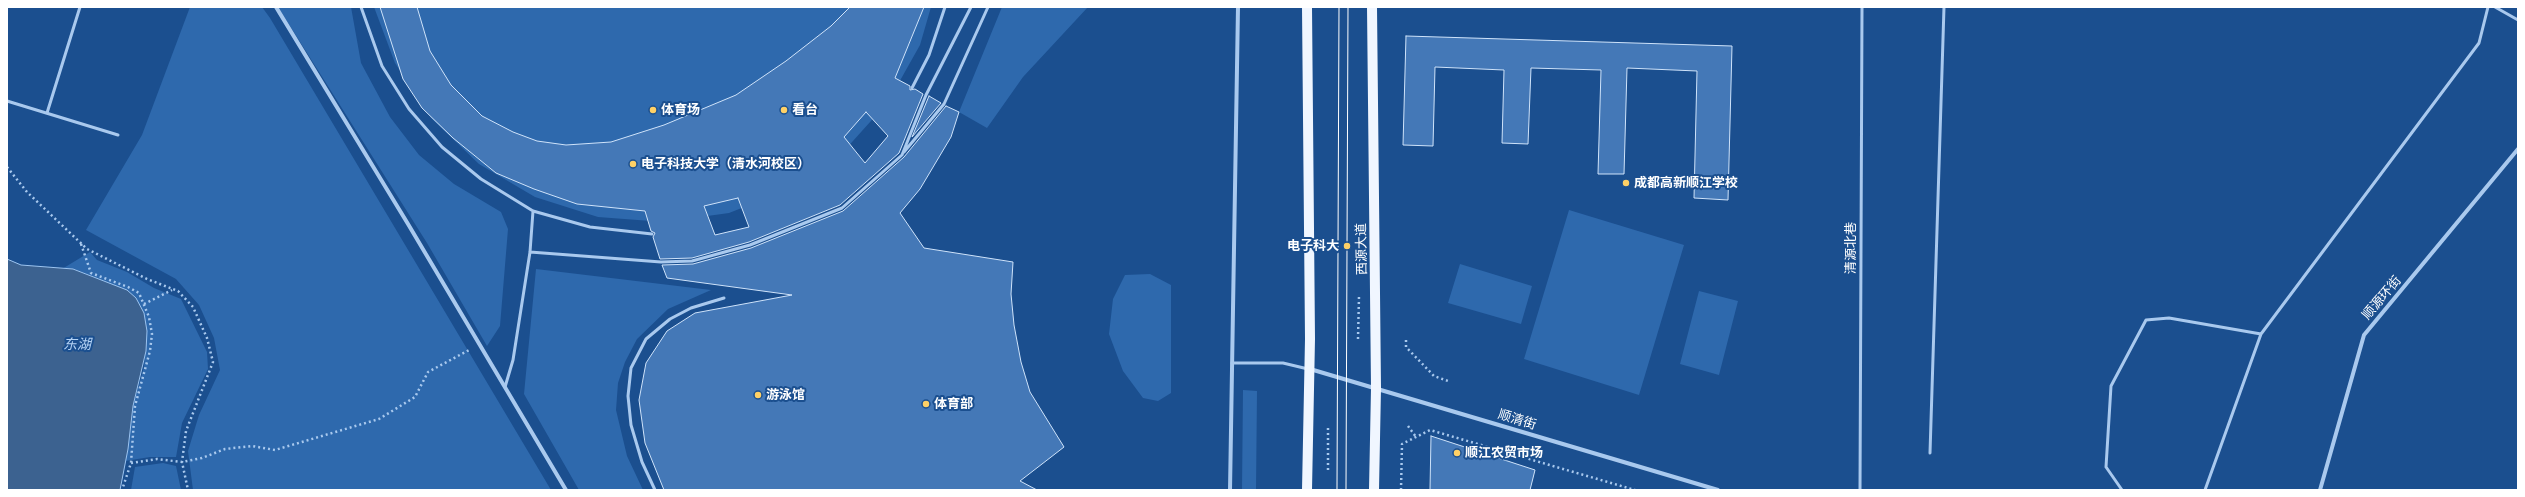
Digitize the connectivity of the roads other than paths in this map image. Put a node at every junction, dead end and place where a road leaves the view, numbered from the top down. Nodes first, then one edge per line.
1 (80, 7) edge
2 (276, 7) edge
3 (361, 7) edge
4 (945, 7) edge
5 (971, 7) edge
6 (988, 7) edge
7 (1238, 7) edge
8 (1307, 7) edge
9 (1372, 7) edge
10 (1862, 7) edge
11 (1944, 7) edge
12 (2488, 7) edge
13 (2495, 7) edge
14 (2518, 20) edge
15 (912, 88) dead end
16 (7, 101) edge
17 (47, 113) junction
18 (118, 135) dead end
19 (2518, 149) edge
20 (902, 155) junction
21 (532, 211) junction
22 (652, 234) dead end
23 (530, 252) junction
24 (724, 298) dead end
25 (2261, 334) junction
26 (1232, 363) junction
27 (1310, 369) junction
28 (505, 387) junction
29 (1376, 388) junction
30 (1930, 453) dead end
31 (566, 490) edge
32 (655, 490) edge
33 (1230, 490) edge
34 (1308, 490) edge
35 (1374, 490) edge
36 (1718, 490) edge
37 (1860, 490) edge
38 (2122, 490) edge
39 (2205, 490) edge
40 (2320, 490) edge

1 - 17 lane
2 - 28 street
3 - 21 lane
4 - 15 lane
5 - 20 lane
6 - 20 lane
7 - 26 street
8 - 27 main road
9 - 29 main road, 西源大道
10 - 37 lane, 清源北巷
11 - 30 lane
12 - 25 lane
13 - 14 lane
16 - 17 lane
17 - 18 lane
19 - 40 street, 顺源环街
20 - 23 lane
21 - 22 lane
21 - 23 lane
23 - 28 lane
24 - 32 lane
25 - 38 lane
25 - 39 lane
26 - 27 lane
26 - 33 street
27 - 29 street, 顺清街
27 - 34 main road
28 - 31 street
29 - 35 main road, 西源大道
29 - 36 street, 顺清街

